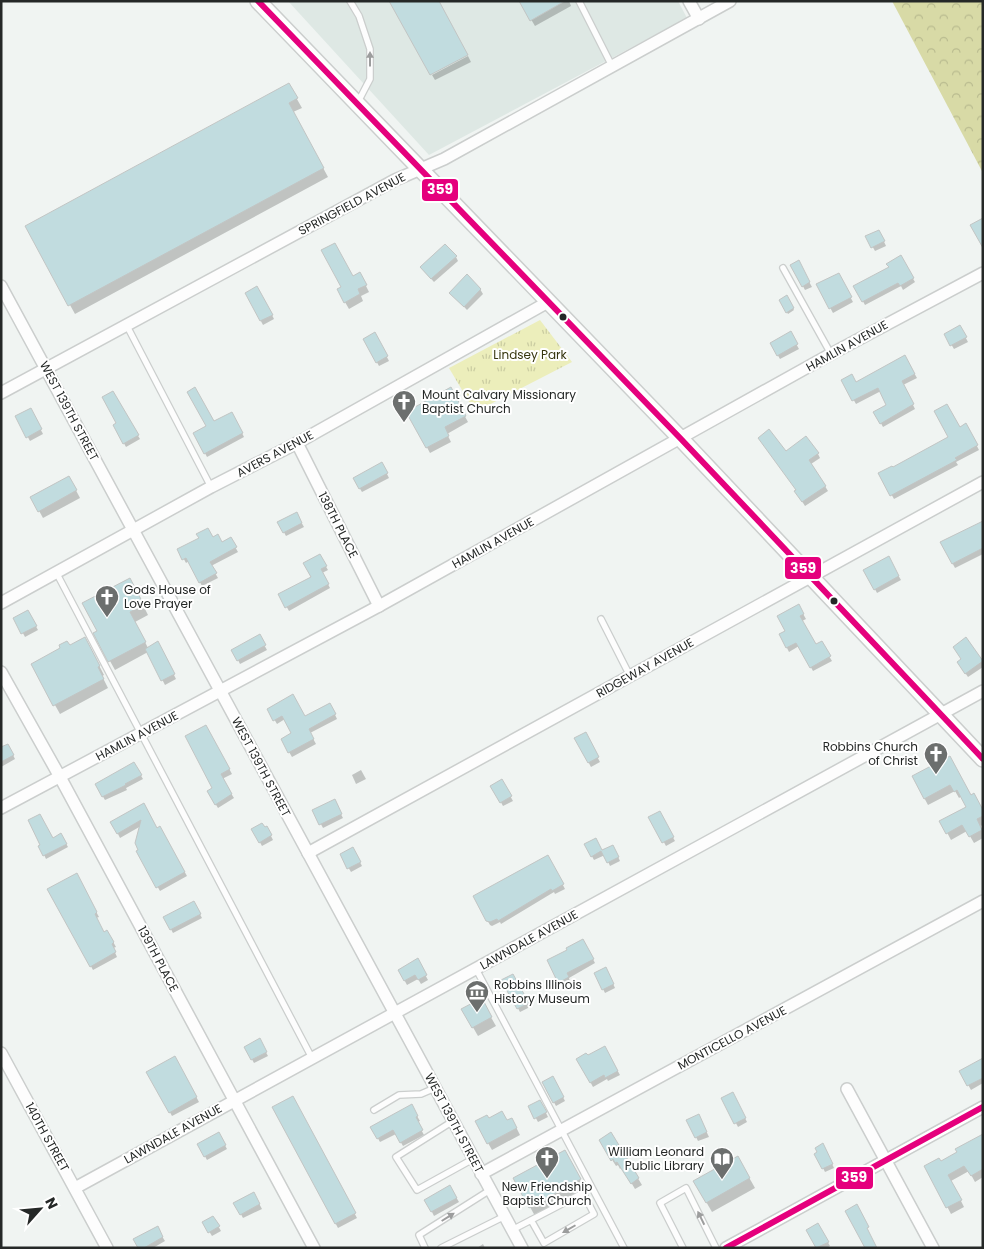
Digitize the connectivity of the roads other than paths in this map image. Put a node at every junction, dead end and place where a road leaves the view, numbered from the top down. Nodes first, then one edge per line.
1 (258, 1) edge
2 (350, 1) edge
3 (579, 1) edge
4 (689, 1) edge
5 (730, 1) edge
6 (699, 18) junction
7 (613, 67) junction
8 (357, 104) junction
9 (420, 169) junction
10 (783, 268) dead end
11 (983, 272) edge
12 (1, 286) edge
13 (548, 302) junction
14 (127, 326) junction
15 (831, 354) junction
16 (46, 369) junction
17 (1, 393) edge
18 (681, 439) junction
19 (297, 443) junction
20 (983, 482) edge
21 (211, 487) junction
22 (133, 530) junction
23 (56, 572) junction
24 (812, 576) junction
25 (1, 603) edge
26 (379, 606) junction
27 (601, 619) dead end
28 (1, 672) edge
29 (630, 676) junction
30 (983, 691) edge
31 (221, 692) junction
32 (940, 714) junction
33 (142, 734) junction
34 (983, 759) edge
35 (60, 777) junction
36 (1, 808) edge
37 (308, 853) junction
38 (983, 900) edge
39 (476, 969) junction
40 (394, 1013) junction
41 (1, 1053) edge
42 (312, 1058) junction
43 (435, 1088) junction
44 (847, 1089) dead end
45 (234, 1101) junction
46 (983, 1107) edge
47 (374, 1110) dead end
48 (452, 1121) junction
49 (562, 1130) junction
50 (473, 1160) junction
51 (886, 1160) junction
52 (481, 1174) junction
53 (75, 1188) junction
54 (490, 1190) junction
55 (504, 1216) junction
56 (531, 1220) junction
57 (512, 1230) junction
58 (107, 1248) edge
59 (314, 1248) edge
60 (425, 1248) edge
61 (441, 1248) edge
62 (522, 1248) edge
63 (624, 1248) edge
64 (683, 1248) edge
65 (716, 1248) edge
66 (726, 1248) edge
67 (933, 1248) edge

1 - 8 main road
8 -> 2 lane
3 - 7 lane
4 - 6 street
5 - 6 street, SPRINGFIELD AVENUE
6 - 7 street, SPRINGFIELD AVENUE
7 - 9 street, SPRINGFIELD AVENUE
8 - 9 main road
9 - 13 main road
9 - 14 street, SPRINGFIELD AVENUE
10 - 15 lane
11 - 15 street, HAMLIN AVENUE
12 - 16 street, WEST 139TH STREET
13 - 18 main road
13 - 19 street, AVERS AVENUE
14 - 16 street, SPRINGFIELD AVENUE
14 - 21 lane
15 - 18 street, HAMLIN AVENUE
16 - 17 street, SPRINGFIELD AVENUE
16 - 22 street, WEST 139TH STREET
18 - 24 main road
18 - 26 street, HAMLIN AVENUE
19 - 21 street, AVERS AVENUE
19 - 26 street, 138TH PLACE
20 - 24 street, RIDGEWAY AVENUE
21 - 22 street, AVERS AVENUE
22 - 23 street, AVERS AVENUE
22 - 31 street, WEST 139TH STREET
23 - 25 street, AVERS AVENUE
23 - 33 lane
24 - 29 street, RIDGEWAY AVENUE
24 - 32 main road
26 - 31 street, HAMLIN AVENUE
27 - 29 lane
28 - 35 street, 139TH PLACE
29 - 37 street, RIDGEWAY AVENUE
30 - 32 street, LAWNDALE AVENUE
31 - 33 street, HAMLIN AVENUE
31 - 37 street, WEST 139TH STREET
32 - 34 main road
32 - 39 street, LAWNDALE AVENUE
33 - 35 street, HAMLIN AVENUE
33 - 42 lane
35 - 36 street, HAMLIN AVENUE
35 - 45 street, 139TH PLACE
37 - 40 street, WEST 139TH STREET
38 - 49 street, MONTICELLO AVENUE
39 - 40 street, LAWNDALE AVENUE
39 - 49 lane
40 - 42 street, LAWNDALE AVENUE
40 - 43 street, WEST 139TH STREET
41 - 53 street, 140TH STREET
42 - 45 street, LAWNDALE AVENUE
43 - 47 lane
43 - 48 street, WEST 139TH STREET
44 - 51 street
45 - 53 street, LAWNDALE AVENUE
45 - 59 street, 139TH PLACE
46 - 51 street
48 - 50 street, WEST 139TH STREET
48 - 50 lane
49 - 52 street, MONTICELLO AVENUE
49 - 63 lane
50 - 52 street, WEST 139TH STREET
51 - 66 street
51 - 67 street
52 - 54 street, WEST 139TH STREET
53 - 58 street, 140TH STREET
54 - 55 street, WEST 139TH STREET
60 -> 54 lane
55 - 57 street, WEST 139TH STREET
55 - 61 lane
56 -> 56 lane
56 - 57 lane
57 - 62 street, WEST 139TH STREET
65 -> 64 lane

